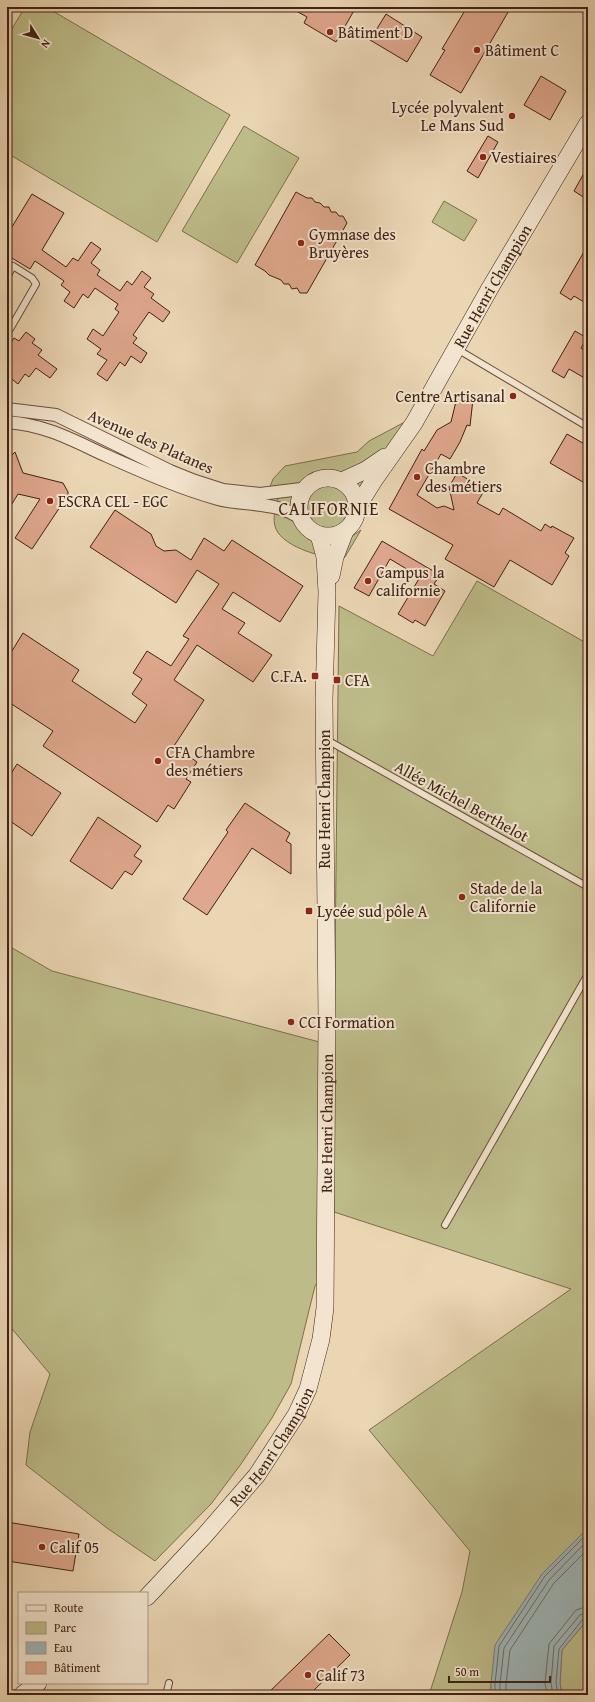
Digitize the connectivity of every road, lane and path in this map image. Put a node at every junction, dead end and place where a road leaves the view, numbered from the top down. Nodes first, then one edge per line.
1 (588, 123) edge
2 (7, 277) edge
3 (7, 330) edge
4 (455, 348) junction
5 (7, 409) edge
6 (7, 422) edge
7 (588, 427) edge
8 (397, 449) junction
9 (342, 482) junction
10 (308, 487) junction
11 (358, 506) junction
12 (302, 520) junction
13 (345, 531) junction
14 (319, 535) junction
15 (327, 592) junction
16 (324, 738) junction
17 (588, 887) edge
18 (588, 974) edge
19 (445, 1225) dead end
20 (148, 1596) edge
21 (169, 1683) dead end
22 (37, 1684) edge
23 (22, 1695) edge
24 (166, 1695) edge

1 - 4 street, Rue Henri Champion
2 - 3 lane
4 - 7 lane
4 - 8 street, Rue Henri Champion
5 - 10 street, Avenue des Platanes
6 - 12 street, Avenue des Platanes
8 - 9 street, Rue Henri Champion
8 - 11 street, Rue Henri Champion
9 - 10 street
9 - 11 street
10 - 12 street
11 - 13 street
12 - 14 street
13 - 14 street
13 - 15 street, Rue Henri Champion
14 - 15 street, Rue Henri Champion
15 - 16 street, Rue Henri Champion
16 - 17 lane, Allée Michel Berthelot
16 - 20 street, Rue Henri Champion
18 - 19 lane
21 - 24 lane
22 - 23 street

